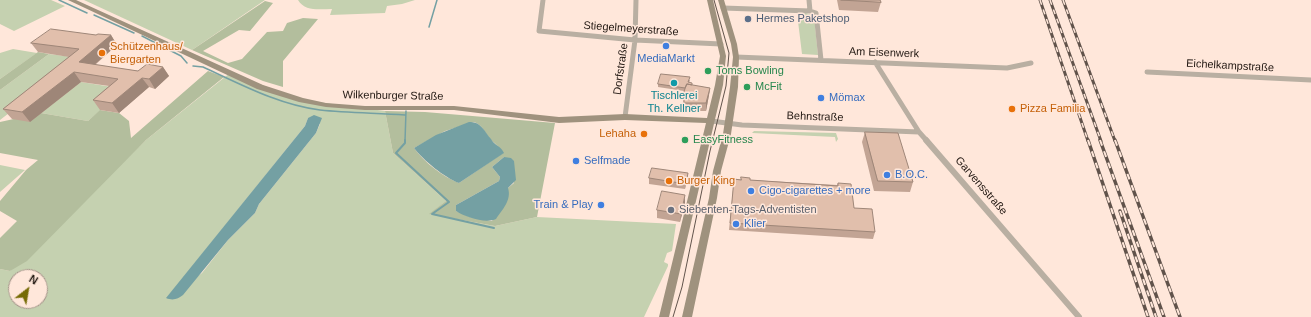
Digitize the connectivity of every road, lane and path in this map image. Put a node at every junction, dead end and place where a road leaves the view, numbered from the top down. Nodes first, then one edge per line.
1 (72, 0) edge
2 (542, 0) edge
3 (636, 0) edge
4 (710, 0) edge
5 (721, 0) edge
6 (809, 0) edge
7 (723, 8) junction
8 (810, 11) junction
9 (635, 40) junction
10 (720, 44) junction
11 (736, 57) junction
12 (820, 60) junction
13 (875, 62) junction
14 (1031, 63) dead end
15 (1147, 72) dead end
16 (1311, 80) edge
17 (625, 117) junction
18 (711, 121) junction
19 (729, 123) junction
20 (919, 132) junction
21 (664, 317) edge
22 (687, 317) edge
23 (1079, 317) edge

1 - 17 main road, Wilkenburger Straße
2 - 9 street, Stiegelmeyerstraße
3 - 9 street, Dorfstraße
4 - 10 main road
5 - 7 main road
6 - 8 street
7 - 8 street
7 - 11 main road
8 - 12 street
9 - 10 street, Stiegelmeyerstraße
9 - 17 street, Dorfstraße
10 - 18 main road
11 - 12 street, Am Eisenwerk
11 - 19 main road
12 - 13 street, Am Eisenwerk
13 - 14 street, Am Eisenwerk
13 - 20 street, Garvensstraße
15 - 16 street, Eichelkampstraße
17 - 18 main road, Wilkenburger Straße
18 - 19 street, Behnstraße
18 - 21 main road
19 - 20 street, Behnstraße
19 - 22 main road
20 - 23 street, Garvensstraße

